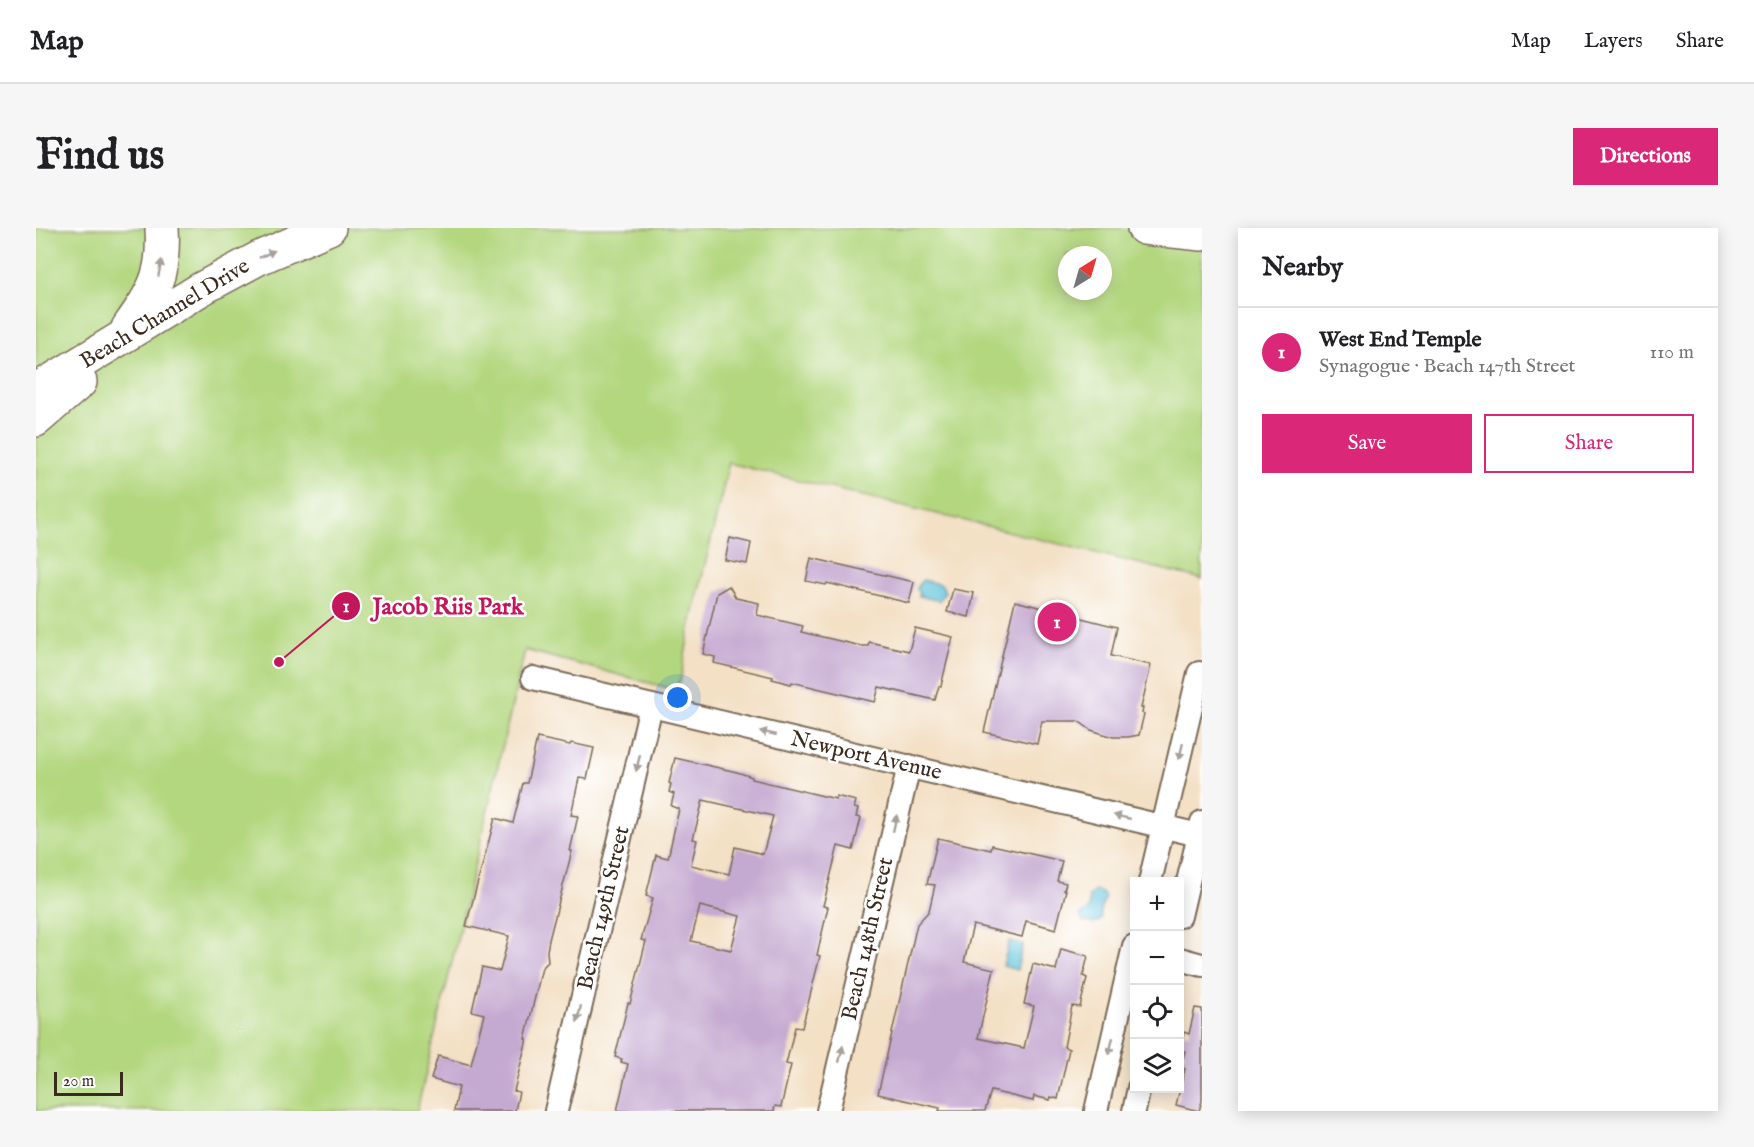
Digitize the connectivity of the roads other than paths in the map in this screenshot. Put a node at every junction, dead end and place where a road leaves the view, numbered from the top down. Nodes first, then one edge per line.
1 (162, 228) edge
2 (329, 228) edge
3 (1144, 228) edge
4 (1202, 234) edge
5 (122, 337) junction
6 (36, 390) edge
7 (36, 420) edge
8 (1202, 674) edge
9 (533, 678) dead end
10 (651, 706) junction
11 (909, 766) junction
12 (1163, 826) junction
13 (1200, 828) edge
14 (1151, 877) edge
15 (1184, 895) edge
16 (1184, 960) edge
17 (1130, 965) edge
18 (1202, 965) edge
19 (1138, 1093) edge
20 (556, 1111) edge
21 (828, 1111) edge
22 (1096, 1111) edge
23 (1134, 1111) edge

5 -> 1 main road
5 -> 2 main road, Beach Channel Drive
3 - 4 main road
5 - 6 main road, Beach Channel Drive
5 - 7 main road
8 -> 12 street
9 - 10 street, Newport Avenue
11 -> 10 street, Newport Avenue
10 -> 20 street, Beach 149th Street
12 -> 11 street, Newport Avenue
21 -> 11 street, Beach 148th Street
12 - 13 street, Newport Avenue
12 - 14 street
13 - 15 street
16 - 18 street
17 -> 22 street
19 - 23 street

